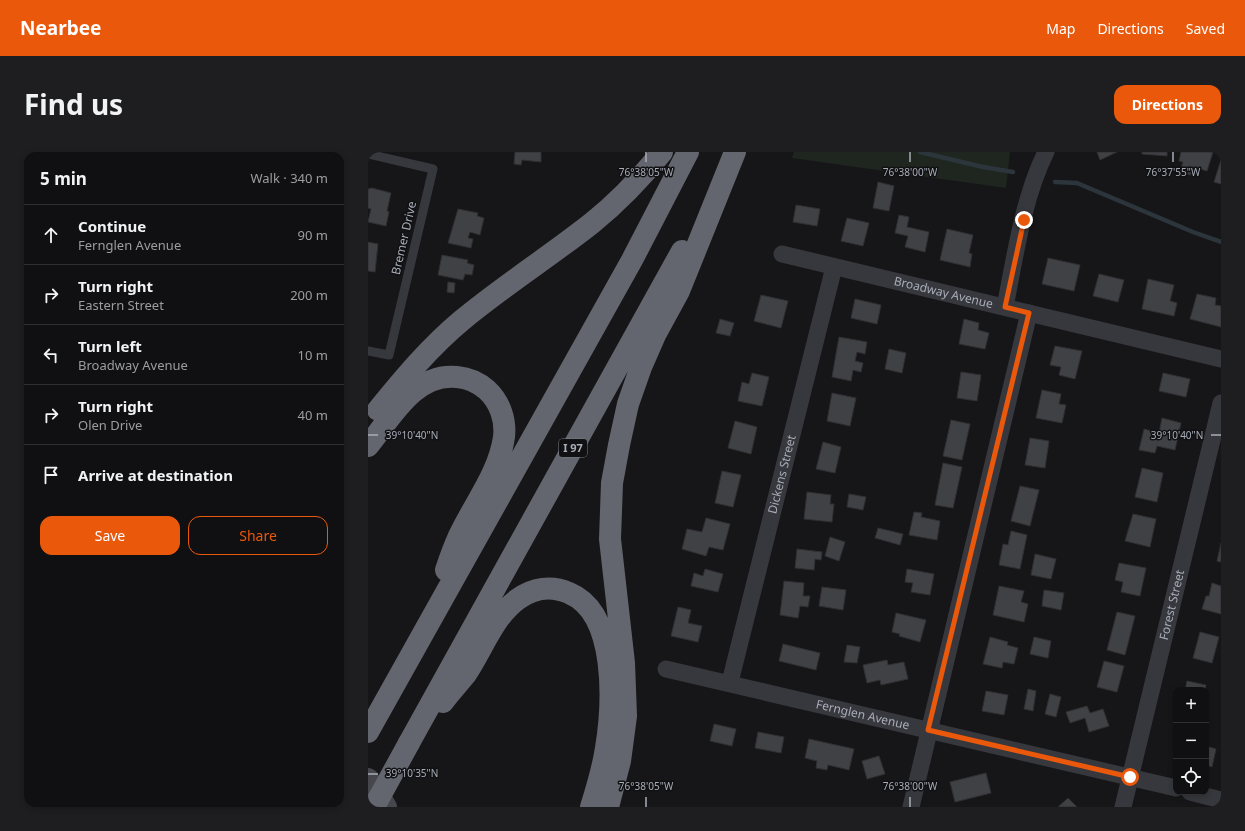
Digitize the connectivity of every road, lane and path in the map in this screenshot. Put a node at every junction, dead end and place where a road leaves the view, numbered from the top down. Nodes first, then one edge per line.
1 (662, 152) edge
2 (688, 152) edge
3 (735, 152) edge
4 (1046, 152) edge
5 (368, 154) edge
6 (782, 254) dead end
7 (834, 267) junction
8 (1005, 307) junction
9 (1029, 313) junction
10 (368, 351) edge
11 (1221, 359) edge
12 (1221, 403) edge
13 (368, 422) edge
14 (368, 446) edge
15 (412, 653) junction
16 (666, 669) dead end
17 (730, 682) junction
18 (928, 730) junction
19 (368, 732) edge
20 (409, 743) junction
21 (1130, 777) junction
22 (368, 779) edge
23 (1173, 787) edge
24 (1202, 795) edge
25 (1221, 800) edge
26 (374, 807) edge
27 (386, 807) edge
28 (591, 807) edge
29 (608, 807) edge
30 (911, 807) edge
31 (1123, 807) edge

1 - 13 highway
2 - 15 highway
3 - 20 highway, I 97
3 - 29 highway
4 - 8 street
5 - 10 lane, Bremer Drive
6 - 7 street, Broadway Avenue
7 - 8 street, Broadway Avenue
7 - 17 street, Dickens Street
8 - 9 street, Broadway Avenue
9 - 11 street, Broadway Avenue
9 - 18 street
12 - 21 street, Forest Street
14 - 15 highway
15 - 19 highway
16 - 17 street, Fernglen Avenue
17 - 18 street, Fernglen Avenue
18 - 21 street, Fernglen Avenue
18 - 30 street
20 - 26 highway, I 97, bridge
20 - 28 highway
21 - 23 street, Fernglen Avenue
21 - 31 street, Forest Street
22 - 27 main road
24 - 25 street

